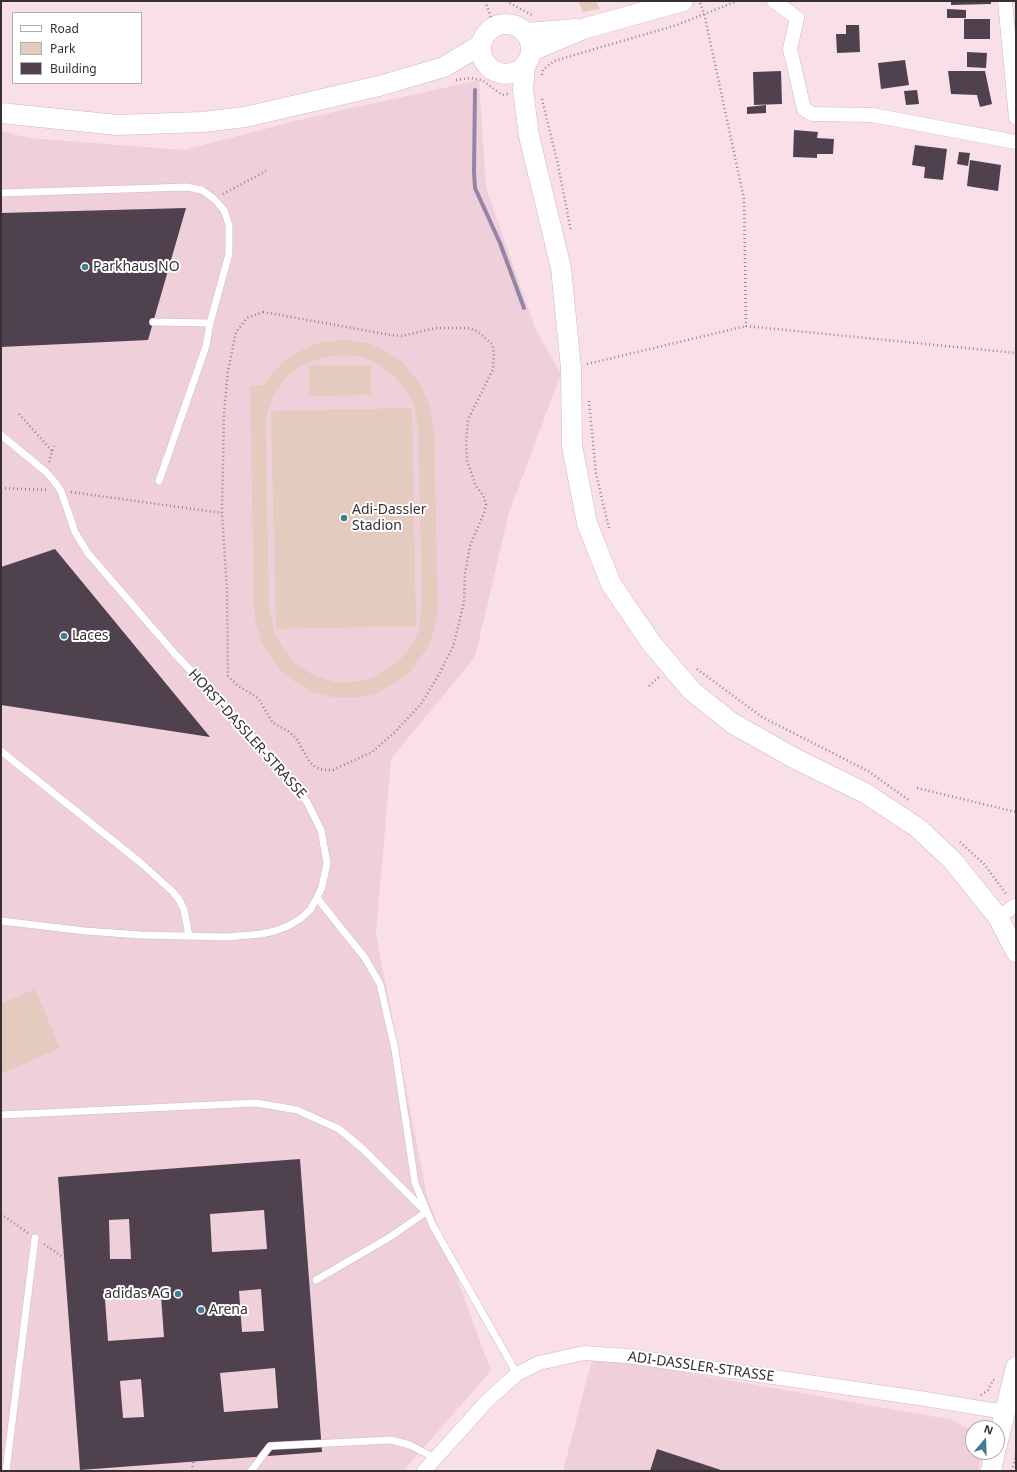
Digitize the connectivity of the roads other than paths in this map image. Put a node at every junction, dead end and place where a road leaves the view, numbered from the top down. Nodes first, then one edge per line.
1 (683, 1) edge
2 (774, 1) edge
3 (1005, 1) edge
4 (586, 28) junction
5 (526, 33) junction
6 (480, 45) junction
7 (528, 58) junction
8 (444, 67) junction
9 (492, 69) junction
10 (1, 113) edge
11 (1016, 118) edge
12 (528, 136) junction
13 (1016, 142) edge
14 (1, 193) edge
15 (153, 322) dead end
16 (210, 323) junction
17 (1, 435) edge
18 (158, 481) dead end
19 (1, 751) edge
20 (317, 898) junction
21 (1009, 909) edge
22 (1, 921) edge
23 (189, 936) junction
24 (1016, 952) edge
25 (1, 1115) edge
26 (426, 1212) junction
27 (35, 1238) dead end
28 (316, 1280) dead end
29 (1016, 1367) edge
30 (517, 1374) junction
31 (1007, 1412) junction
32 (1005, 1420) edge
33 (435, 1458) junction
34 (993, 1460) edge
35 (6, 1471) edge
36 (251, 1471) edge
37 (424, 1471) edge
38 (991, 1471) edge

1 - 4 street
2 - 13 street
3 - 11 street
4 - 5 street
4 - 7 street
5 - 6 street
5 - 7 street
6 - 8 street
6 - 9 street
7 - 9 street
7 - 12 street
8 - 9 street
8 - 10 street
9 - 12 street
12 - 21 street
14 - 16 lane
15 - 16 lane
16 - 18 lane
17 - 20 lane, HORST-DASSLER-STRASSE
19 - 23 lane
20 - 23 lane, HORST-DASSLER-STRASSE
20 - 26 lane
21 - 24 street
22 - 23 lane, HORST-DASSLER-STRASSE
25 - 26 lane
26 - 28 lane
26 - 30 lane
27 - 35 lane
29 - 31 street
30 - 31 street, ADI-DASSLER-STRASSE
30 - 33 street, ADI-DASSLER-STRASSE
31 - 32 street
33 - 36 lane
33 - 37 street, ADI-DASSLER-STRASSE
34 - 38 street

